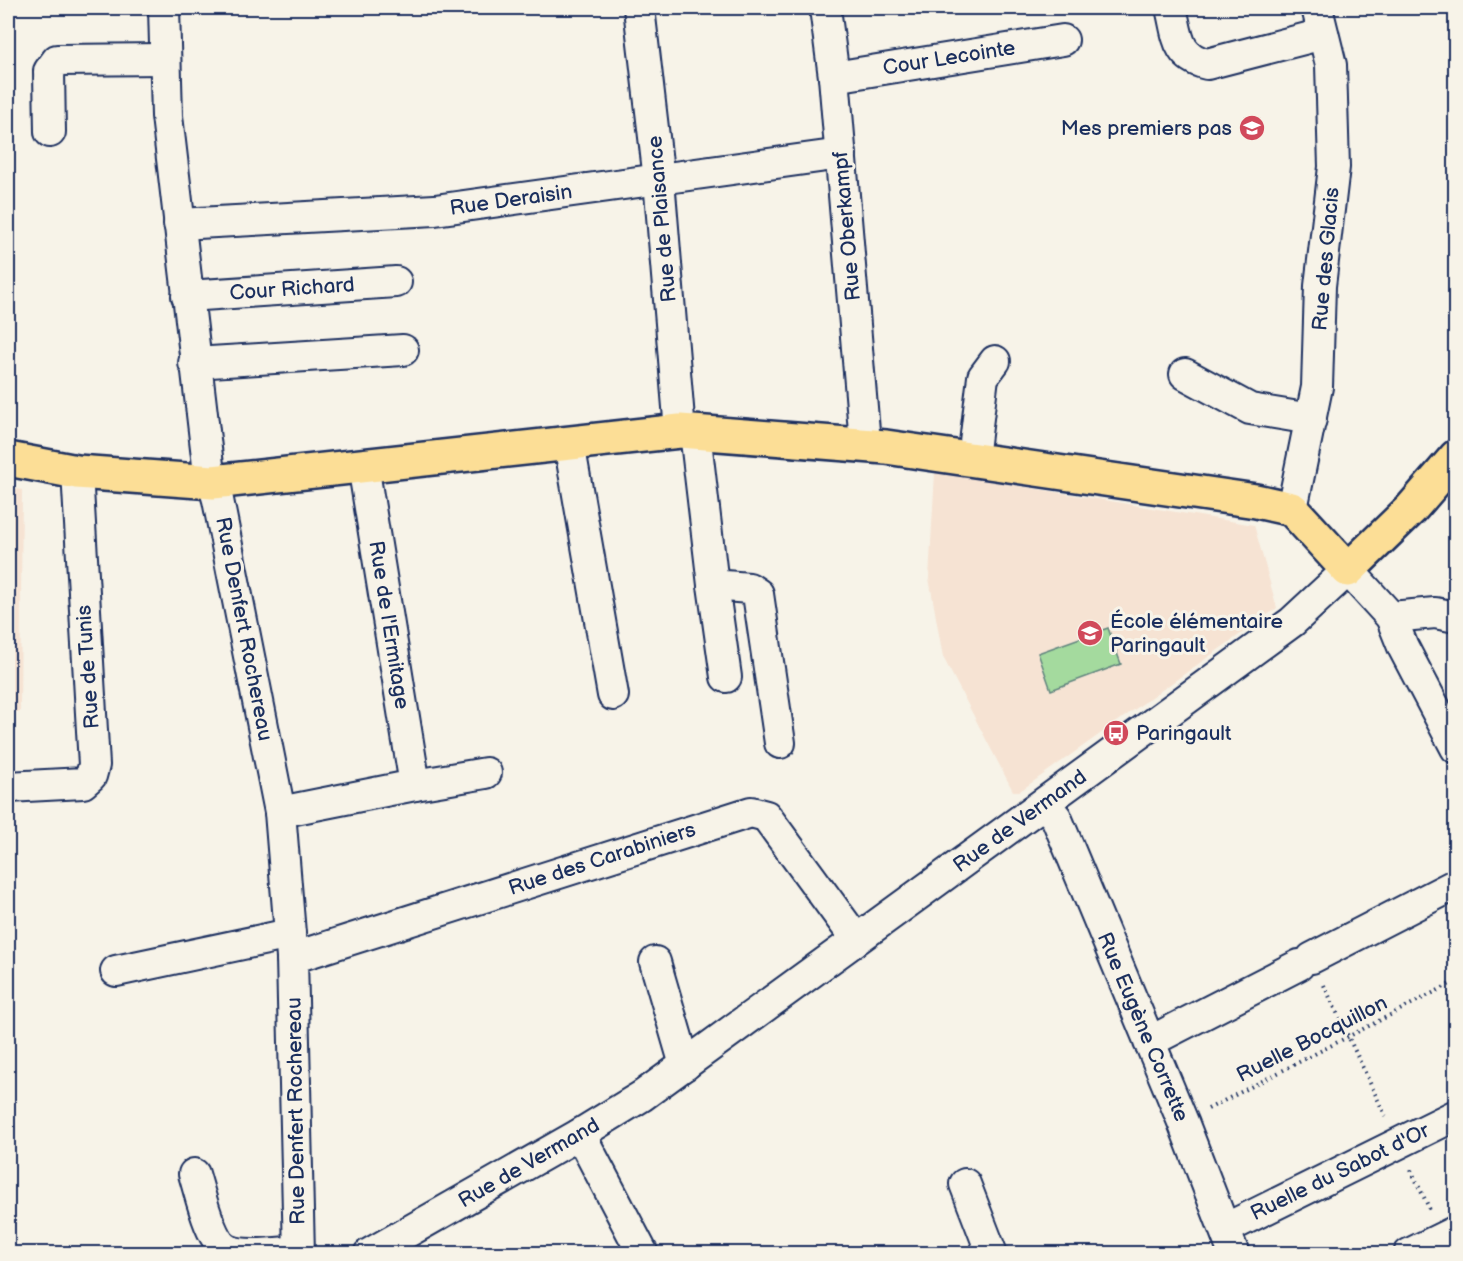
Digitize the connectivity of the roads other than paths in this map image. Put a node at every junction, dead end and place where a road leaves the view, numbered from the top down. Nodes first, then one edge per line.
1 (164, 8) edge
2 (639, 8) edge
3 (825, 8) edge
4 (1171, 8) edge
5 (1320, 21) edge
6 (1063, 39) dead end
7 (165, 59) junction
8 (834, 77) junction
9 (50, 132) dead end
10 (841, 154) junction
11 (659, 180) junction
12 (179, 224) junction
13 (396, 282) dead end
14 (187, 296) junction
15 (403, 350) dead end
16 (996, 361) dead end
17 (194, 363) junction
18 (1185, 374) dead end
19 (1311, 419) junction
20 (688, 431) junction
21 (569, 443) junction
22 (863, 444) junction
23 (1455, 457) edge
24 (8, 459) edge
25 (973, 459) junction
26 (363, 465) junction
27 (77, 472) junction
28 (213, 482) junction
29 (1292, 509) junction
30 (1348, 570) junction
31 (713, 585) junction
32 (1391, 617) junction
33 (1455, 617) edge
34 (726, 677) dead end
35 (613, 695) dead end
36 (780, 743) dead end
37 (1455, 748) edge
38 (486, 773) dead end
39 (415, 785) junction
40 (8, 787) edge
41 (1044, 805) junction
42 (280, 812) junction
43 (1455, 884) edge
44 (856, 939) junction
45 (291, 946) junction
46 (655, 962) dead end
47 (116, 971) dead end
48 (1149, 1042) junction
49 (685, 1065) junction
50 (1455, 1115) edge
51 (580, 1134) junction
52 (194, 1174) dead end
53 (965, 1184) dead end
54 (1449, 1234) edge
55 (1229, 1241) edge
56 (299, 1252) edge
57 (370, 1253) edge
58 (643, 1254) edge
59 (992, 1254) edge
60 (1409, 1254) edge

1 - 7 street, Rue Denfert Rochereau
2 - 11 street, Rue de Plaisance
3 - 8 street, Rue Oberkampf
4 - 5 street
5 - 19 street, Rue des Glacis
6 - 8 street, Cour Lecointe
7 - 9 street
7 - 12 street, Rue Denfert Rochereau
8 - 10 street, Rue Oberkampf
10 - 11 street, Rue Deraisin
10 - 22 street, Rue Oberkampf
11 - 12 street, Rue Deraisin
11 - 20 street, Rue de Plaisance
12 - 14 street, Rue Denfert Rochereau
13 - 14 street, Cour Richard
14 - 17 street, Rue Denfert Rochereau
15 - 17 street
16 - 25 street
17 - 28 street, Rue Denfert Rochereau
18 - 19 street
19 - 29 street, Rue des Glacis
20 - 21 main road
20 - 22 main road
20 - 31 street, Rue de Plaisance
21 - 26 main road
21 - 35 street
22 - 25 main road
23 - 30 main road
24 - 27 main road
25 - 29 main road
26 - 28 main road
26 - 39 street, Rue de l'Ermitage
27 - 28 main road
27 - 40 street, Rue de Tunis
28 - 42 street, Rue Denfert Rochereau
29 - 30 main road
30 - 32 street
30 - 41 street, Rue de Vermand
31 - 34 street, Rue de Plaisance
31 - 36 street
32 - 33 street
32 - 37 street
38 - 39 street
39 - 42 street
41 - 44 street, Rue de Vermand
41 - 48 street, Rue Eugène Corrette
42 - 45 street, Rue Denfert Rochereau
43 - 48 street
44 - 45 street, Rue des Carabiniers
44 - 49 street, Rue de Vermand
45 - 47 street, Rue des Carabiniers
45 - 56 street, Rue Denfert Rochereau
46 - 49 street
48 - 55 street, Rue Eugène Corrette
49 - 51 street, Rue de Vermand
50 - 55 street, Ruelle du Sabot d'Or
51 - 57 street, Rue de Vermand
51 - 58 street
52 - 56 street
53 - 59 street
54 - 60 street

